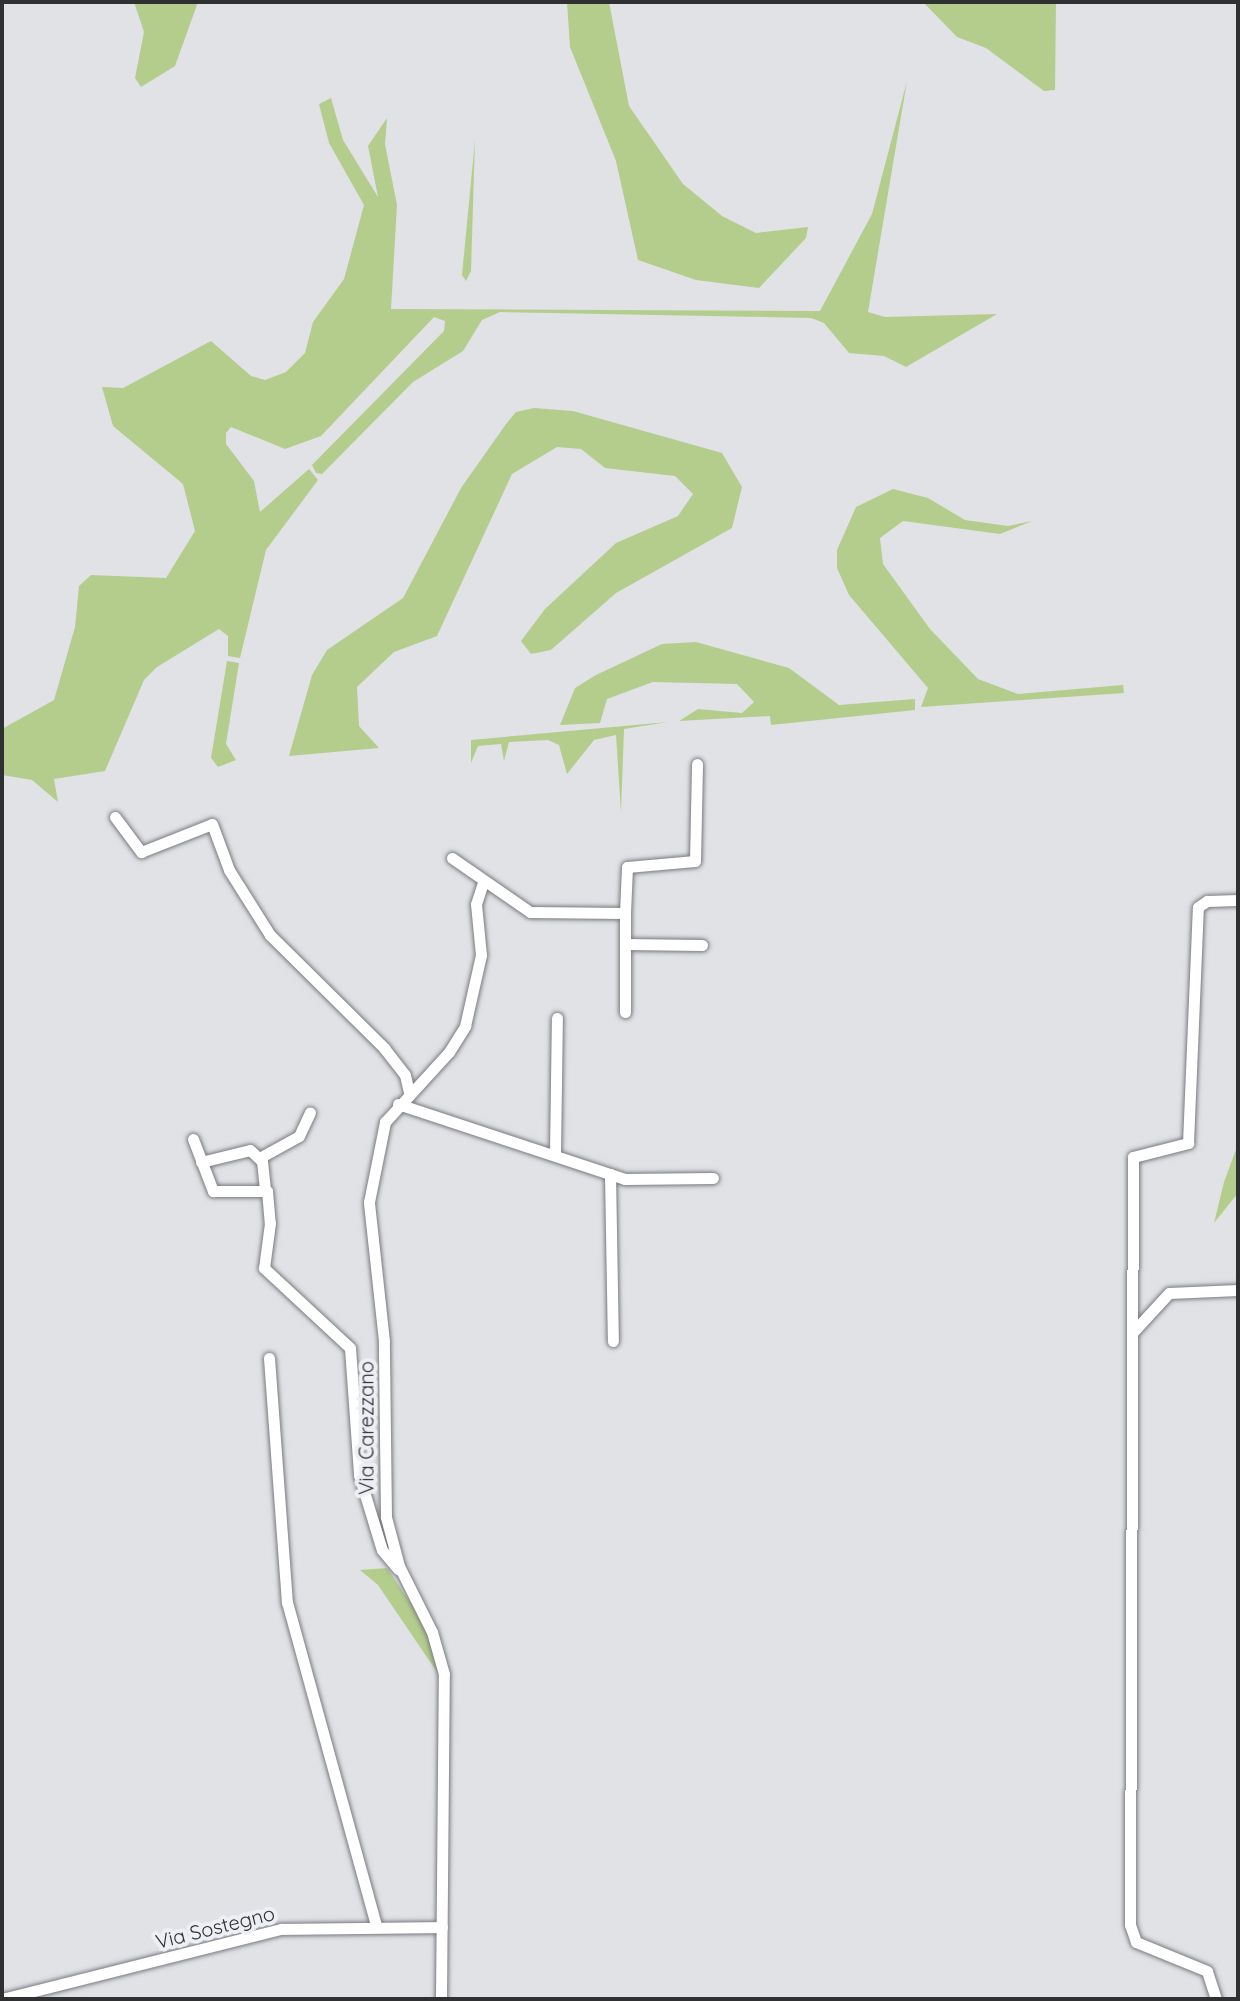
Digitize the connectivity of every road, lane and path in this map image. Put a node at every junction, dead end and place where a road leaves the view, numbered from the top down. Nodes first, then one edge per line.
1 (697, 764) dead end
2 (115, 817) dead end
3 (452, 858) dead end
4 (483, 882) junction
5 (1238, 900) edge
6 (625, 913) junction
7 (625, 944) junction
8 (702, 945) dead end
9 (625, 1012) dead end
10 (557, 1018) dead end
11 (409, 1092) junction
12 (398, 1104) junction
13 (310, 1112) dead end
14 (193, 1139) dead end
15 (555, 1154) junction
16 (261, 1157) junction
17 (201, 1162) junction
18 (610, 1174) junction
19 (713, 1178) dead end
20 (265, 1189) junction
21 (1238, 1290) edge
22 (1133, 1332) junction
23 (613, 1341) dead end
24 (269, 1358) dead end
25 (401, 1572) junction
26 (376, 1925) junction
27 (442, 1927) junction
28 (2, 1999) edge
29 (441, 1999) edge
30 (1216, 1999) edge

1 - 6 street
2 - 11 street
3 - 4 street
4 - 6 street
4 - 11 street, Via Carezzano
5 - 22 street
6 - 7 street
7 - 8 street
7 - 9 street
10 - 15 street
11 - 12 street, Via Carezzano
12 - 15 street
12 - 25 street, Via Carezzano
13 - 16 street
14 - 17 street
15 - 18 street
16 - 17 street
16 - 20 street
17 - 20 street
18 - 19 street
18 - 23 street
20 - 25 street
21 - 22 street
22 - 30 street
24 - 26 street
25 - 27 street, Via Carezzano
26 - 27 street, Via Sostegno
26 - 28 street, Via Sostegno
27 - 29 street, Via Carezzano

